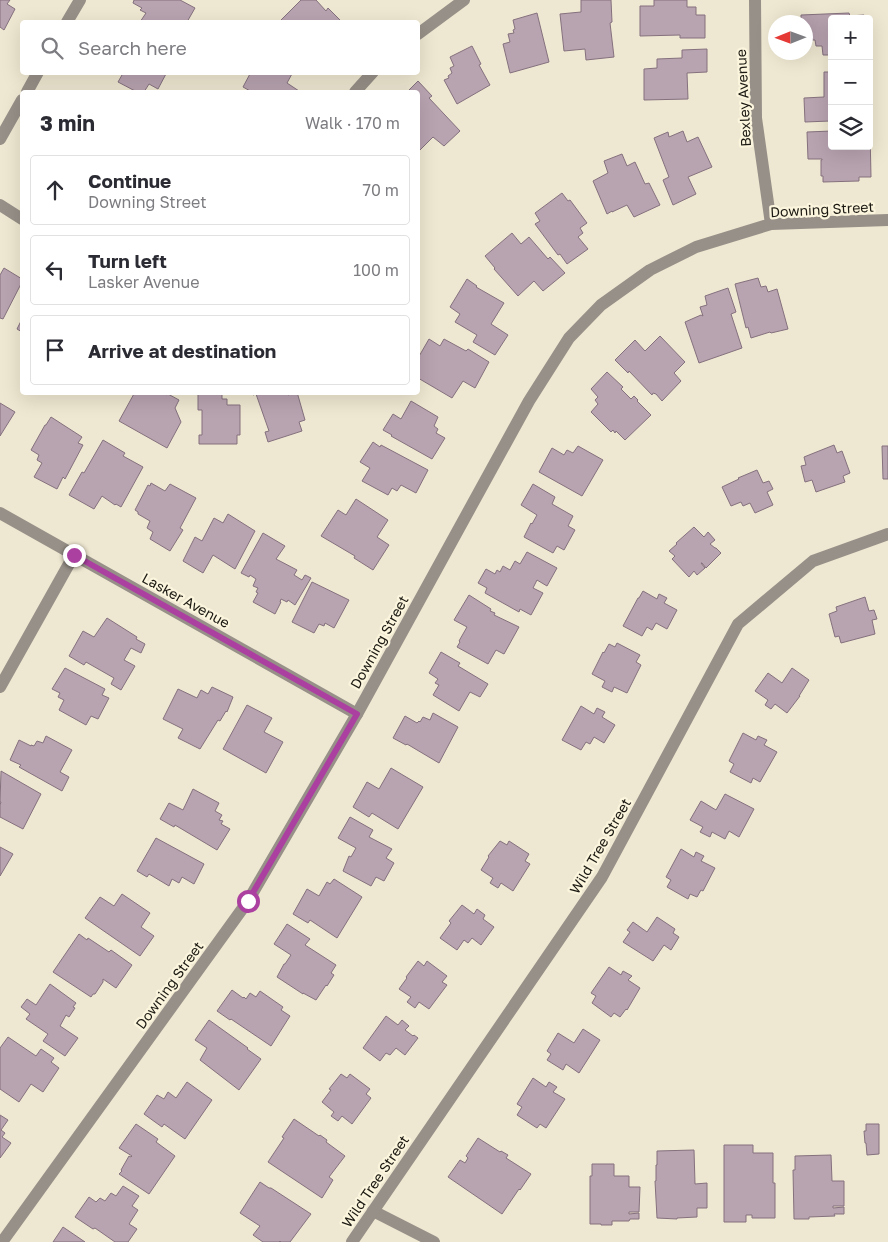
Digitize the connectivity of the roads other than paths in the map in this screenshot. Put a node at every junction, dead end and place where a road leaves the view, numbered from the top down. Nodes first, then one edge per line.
1 (80, 0) edge
2 (464, 0) edge
3 (755, 0) edge
4 (68, 20) edge
5 (420, 33) edge
6 (36, 75) edge
7 (369, 75) edge
8 (28, 90) edge
9 (356, 90) edge
10 (20, 104) edge
11 (0, 139) edge
12 (0, 205) edge
13 (20, 218) edge
14 (888, 220) edge
15 (771, 224) junction
16 (0, 513) edge
17 (888, 534) edge
18 (74, 555) junction
19 (0, 687) edge
20 (357, 714) junction
21 (373, 1211) junction
22 (2, 1242) edge
23 (352, 1242) edge
24 (434, 1242) edge

1 - 4 street
2 - 5 street
3 - 15 street, Bexley Avenue
6 - 8 street
7 - 9 street
10 - 11 street
12 - 13 street
14 - 15 street, Downing Street
15 - 20 street, Downing Street
16 - 18 street, Lasker Avenue
17 - 21 street, Wild Tree Street
18 - 19 street
18 - 20 street, Lasker Avenue
20 - 22 street, Downing Street
21 - 23 street, Wild Tree Street
21 - 24 street

